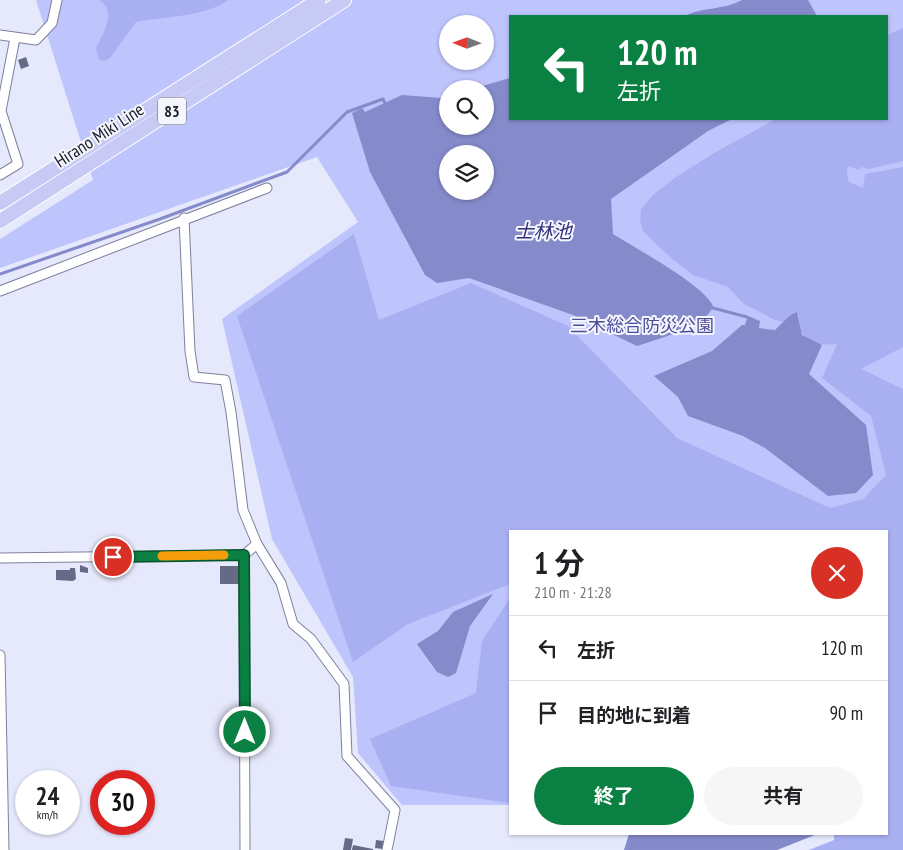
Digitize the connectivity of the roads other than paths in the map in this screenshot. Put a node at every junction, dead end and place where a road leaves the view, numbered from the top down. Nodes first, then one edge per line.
1 (57, 0) edge
2 (318, 0) edge
3 (344, 0) edge
4 (0, 35) edge
5 (15, 38) junction
6 (0, 175) edge
7 (267, 188) dead end
8 (2, 199) edge
9 (184, 218) junction
10 (0, 221) edge
11 (0, 290) edge
12 (257, 544) junction
13 (244, 555) junction
14 (0, 558) edge
15 (0, 655) edge
16 (4, 850) edge
17 (245, 850) edge
18 (387, 850) edge

1 - 5 street
2 - 8 main road, Hirano Miki Line / 83
3 - 10 main road, Hirano Miki Line / 83
4 - 5 street
5 - 6 street
7 - 9 street
9 - 11 street
9 - 12 street
12 - 13 street
12 - 18 street
13 - 14 street
13 - 17 street
15 - 16 street

